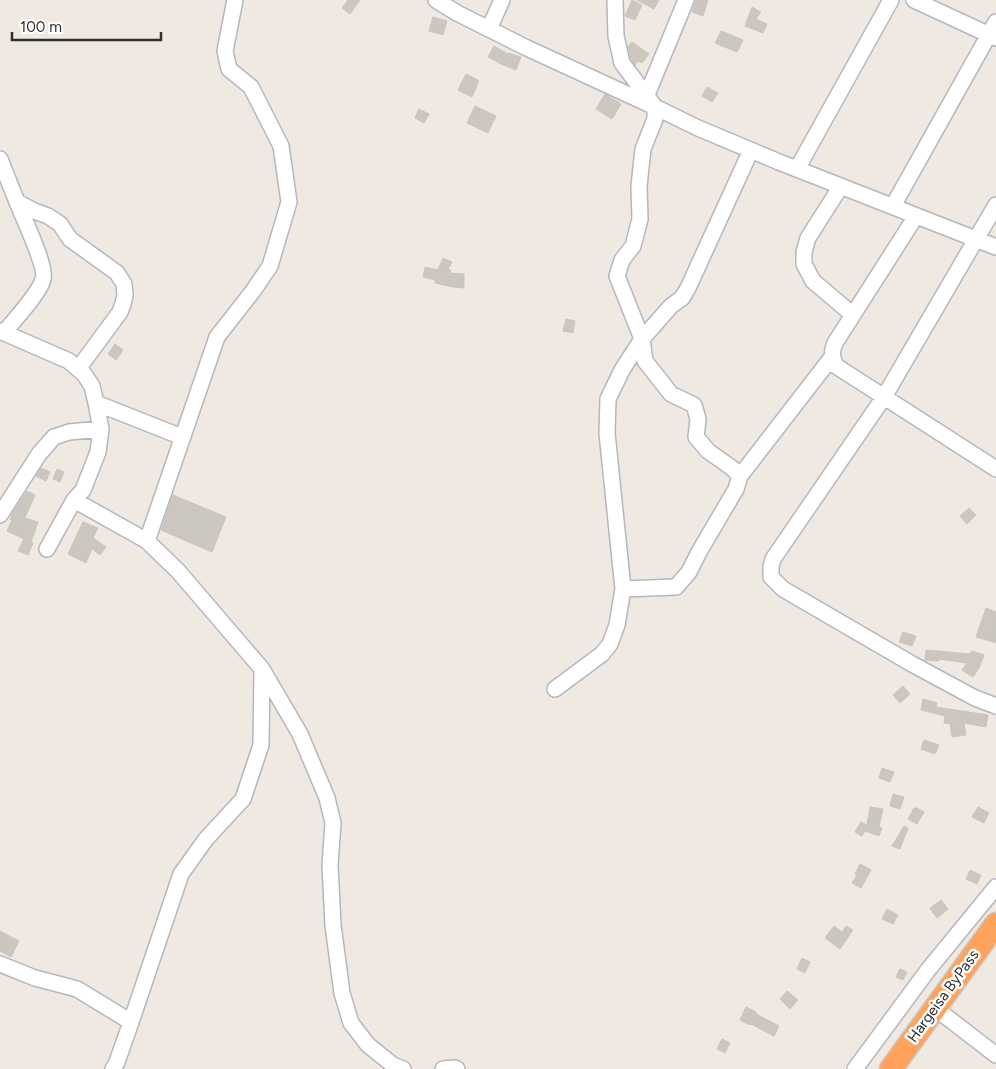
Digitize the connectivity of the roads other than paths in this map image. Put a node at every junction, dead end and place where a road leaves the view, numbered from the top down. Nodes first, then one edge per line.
1 (235, 0) edge
2 (436, 0) edge
3 (502, 0) edge
4 (615, 0) edge
5 (686, 0) edge
6 (891, 0) edge
7 (914, 0) edge
8 (489, 29) junction
9 (993, 32) edge
10 (649, 101) junction
11 (751, 150) junction
12 (0, 159) edge
13 (797, 169) junction
14 (841, 186) junction
15 (17, 202) junction
16 (996, 204) edge
17 (893, 206) junction
18 (916, 216) junction
19 (976, 239) junction
20 (996, 246) edge
21 (853, 315) junction
22 (2, 332) edge
23 (642, 340) junction
24 (832, 358) junction
25 (78, 369) junction
26 (884, 397) junction
27 (96, 403) junction
28 (100, 429) junction
29 (182, 436) junction
30 (996, 469) edge
31 (740, 476) junction
32 (74, 500) junction
33 (0, 515) edge
34 (147, 541) junction
35 (47, 549) dead end
36 (624, 589) junction
37 (262, 669) junction
38 (556, 689) dead end
39 (996, 706) edge
40 (996, 887) edge
41 (995, 927) edge
42 (0, 964) edge
43 (935, 1008) junction
44 (132, 1022) junction
45 (996, 1055) edge
46 (113, 1069) edge
47 (403, 1069) edge
48 (442, 1069) edge
49 (457, 1069) edge
50 (855, 1069) edge
51 (891, 1069) edge

1 - 29 street
2 - 8 street
3 - 8 street
4 - 10 street
5 - 10 street
6 - 13 street
7 - 9 street
8 - 10 street
9 - 17 street
10 - 11 street
10 - 23 street
11 - 13 street
11 - 23 street
12 - 15 street
13 - 14 street
14 - 17 street
14 - 21 street
15 - 22 street
15 - 25 street
16 - 19 street
17 - 18 street
18 - 19 street
18 - 21 street
19 - 20 street
19 - 26 street
21 - 24 street
22 - 25 street
23 - 31 street
23 - 36 street
24 - 26 street
24 - 31 street
25 - 27 street
26 - 30 street
26 - 39 street
27 - 28 street
27 - 29 street
28 - 32 street
28 - 33 street
29 - 34 street
31 - 36 street
32 - 34 street
32 - 35 street
34 - 37 street
36 - 38 street
37 - 44 street
37 - 47 street
40 - 50 street
41 - 43 highway, Hargeisa ByPass
42 - 44 street
43 - 45 street
43 - 51 highway, Hargeisa ByPass
44 - 46 street
48 - 49 street

